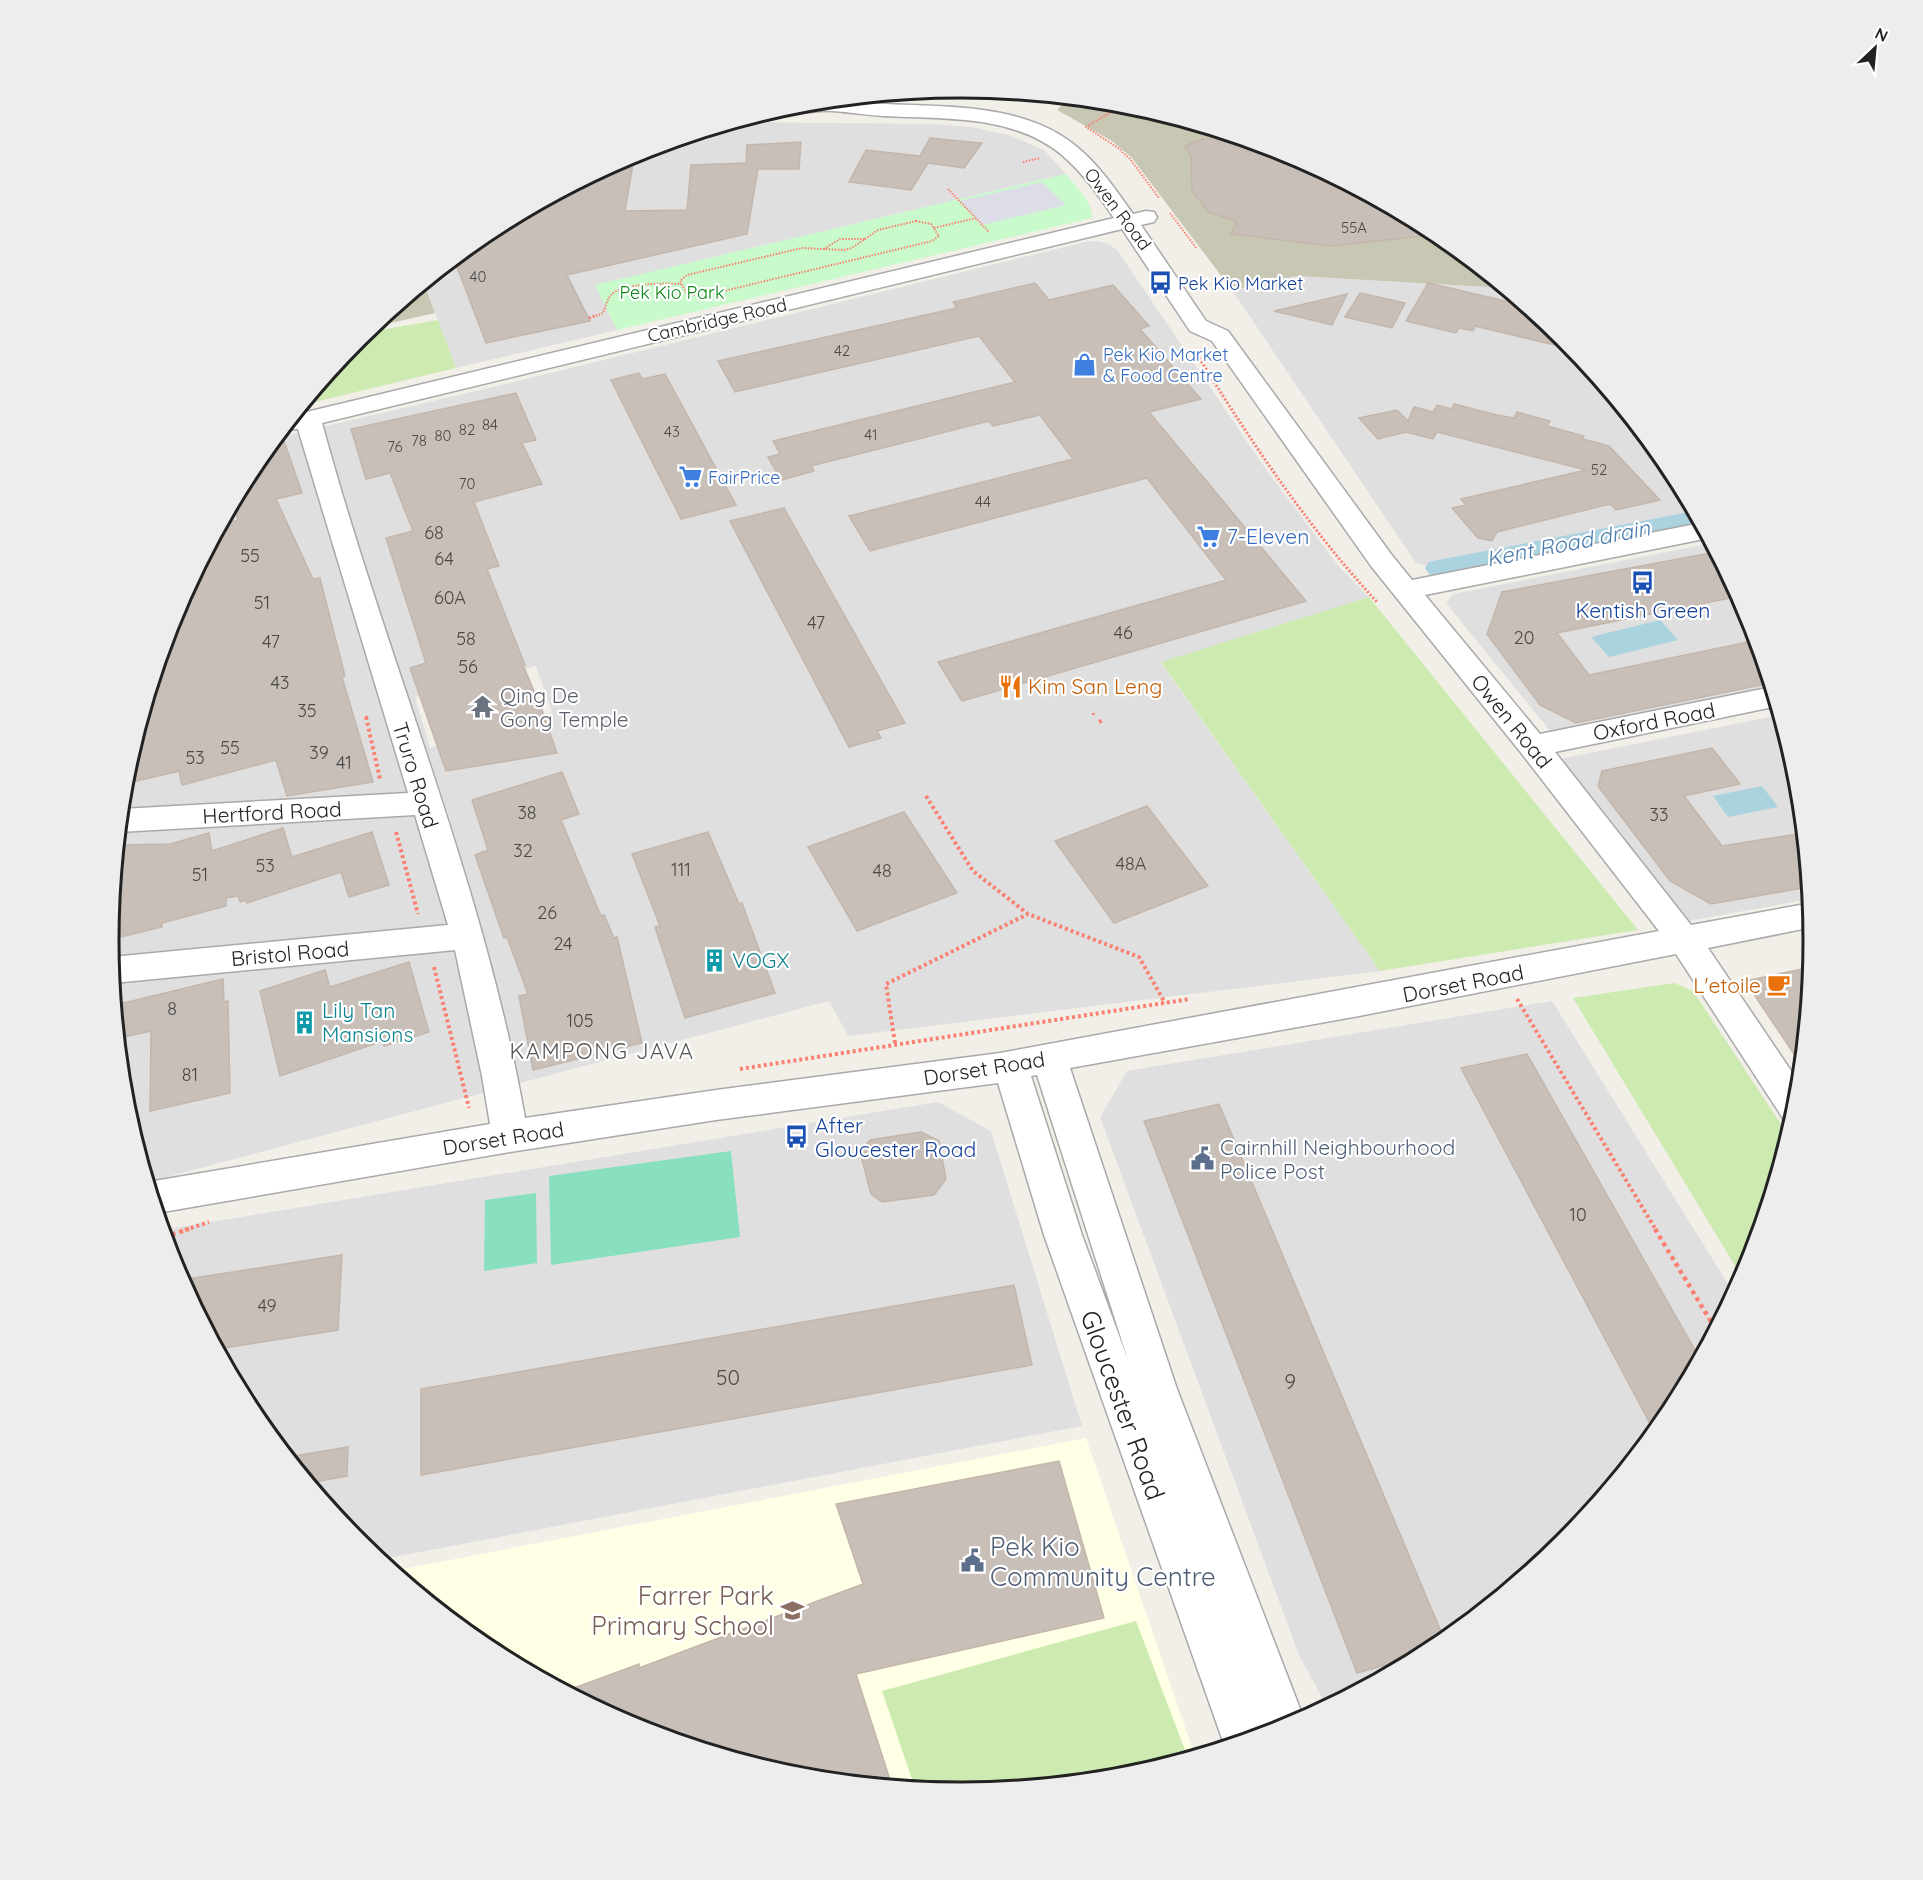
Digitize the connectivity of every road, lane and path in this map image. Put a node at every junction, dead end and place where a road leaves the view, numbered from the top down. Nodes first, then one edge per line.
1 (861, 104) edge
2 (843, 107) edge
3 (1112, 112) edge
4 (1043, 158) dead end
5 (1023, 162) dead end
6 (1113, 168) dead end
7 (948, 189) dead end
8 (1131, 193) dead end
9 (1150, 211) junction
10 (976, 218) junction
11 (934, 228) junction
12 (994, 237) dead end
13 (865, 239) junction
14 (823, 249) junction
15 (1197, 249) dead end
16 (682, 284) junction
17 (589, 318) dead end
18 (1220, 336) junction
19 (298, 421) edge
20 (1698, 533) edge
21 (1406, 590) junction
22 (1768, 698) edge
23 (365, 714) dead end
24 (1533, 746) junction
25 (926, 796) dead end
26 (424, 803) junction
27 (385, 806) junction
28 (128, 821) edge
29 (1028, 914) junction
30 (1803, 921) edge
31 (468, 936) junction
32 (428, 940) junction
33 (1685, 941) junction
34 (120, 969) edge
35 (1514, 993) dead end
36 (1180, 1001) dead end
37 (1165, 1003) junction
38 (1048, 1058) junction
39 (1010, 1066) junction
40 (1789, 1097) edge
41 (471, 1117) dead end
42 (510, 1136) junction
43 (159, 1196) edge
44 (1712, 1323) edge
45 (1281, 1719) edge
46 (1242, 1734) edge

1 - 6 street, Owen Road
2 - 9 street, Owen Road
3 - 9 path
4 - 5 path
7 - 10 path
8 - 9 street, Owen Road
9 - 15 path
9 - 18 street, Owen Road
9 - 18 street, Owen Road
9 - 19 street, Cambridge Road
10 - 11 path
10 - 12 path
11 - 13 path
11 - 16 path
13 - 14 path
13 - 14 path
14 - 16 path
16 - 17 path
18 - 21 street, Owen Road
19 - 26 street, Truro Road
20 - 21 street
21 - 24 street, Owen Road
22 - 24 street, Oxford Road
23 - 27 path
24 - 33 street, Owen Road
25 - 29 path
26 - 27 street, Hertford Road
26 - 31 street, Truro Road
27 - 28 street, Hertford Road
27 - 32 path
29 - 37 path
29 - 37 path
30 - 33 street, Dorset Road
31 - 32 street, Bristol Road
31 - 42 street, Truro Road
32 - 34 street, Bristol Road
32 - 41 path
33 - 38 street, Dorset Road
33 - 40 street, Owen Road
35 - 44 path
36 - 37 path
38 - 39 street, Dorset Road
38 - 45 street, Gloucester Road
39 - 42 street, Dorset Road
39 - 46 street, Gloucester Road
42 - 43 street, Dorset Road

